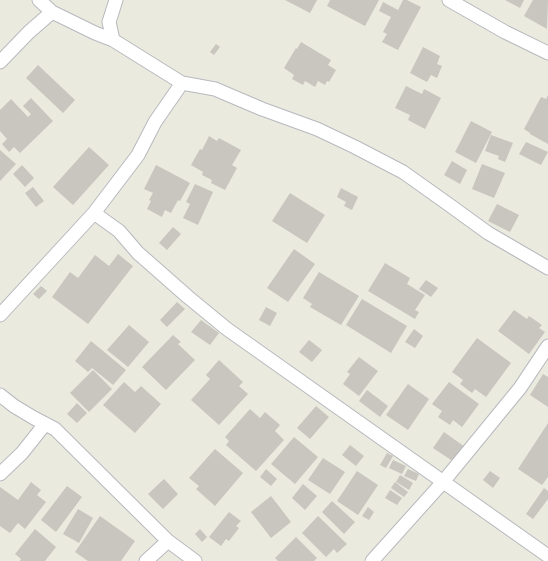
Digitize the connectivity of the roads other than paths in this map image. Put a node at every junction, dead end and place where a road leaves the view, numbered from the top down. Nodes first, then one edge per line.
1 (39, 0) edge
2 (116, 0) edge
3 (449, 0) edge
4 (52, 12) junction
5 (109, 22) junction
6 (95, 33) junction
7 (113, 40) junction
8 (548, 53) edge
9 (0, 62) edge
10 (182, 83) junction
11 (94, 213) junction
12 (548, 268) edge
13 (0, 314) edge
14 (548, 346) edge
15 (0, 395) edge
16 (45, 424) junction
17 (0, 474) edge
18 (443, 482) junction
19 (168, 542) junction
20 (548, 556) edge
21 (146, 561) edge
22 (195, 561) edge
23 (372, 561) edge

1 - 4 street
2 - 5 street
3 - 8 street
4 - 6 street
4 - 9 street
5 - 6 street
5 - 7 street
6 - 7 street
7 - 10 street
10 - 11 street
10 - 12 street
11 - 13 street
11 - 18 street
14 - 18 street
15 - 16 street
16 - 17 street
16 - 19 street
18 - 20 street
18 - 23 street
19 - 21 street
19 - 22 street

